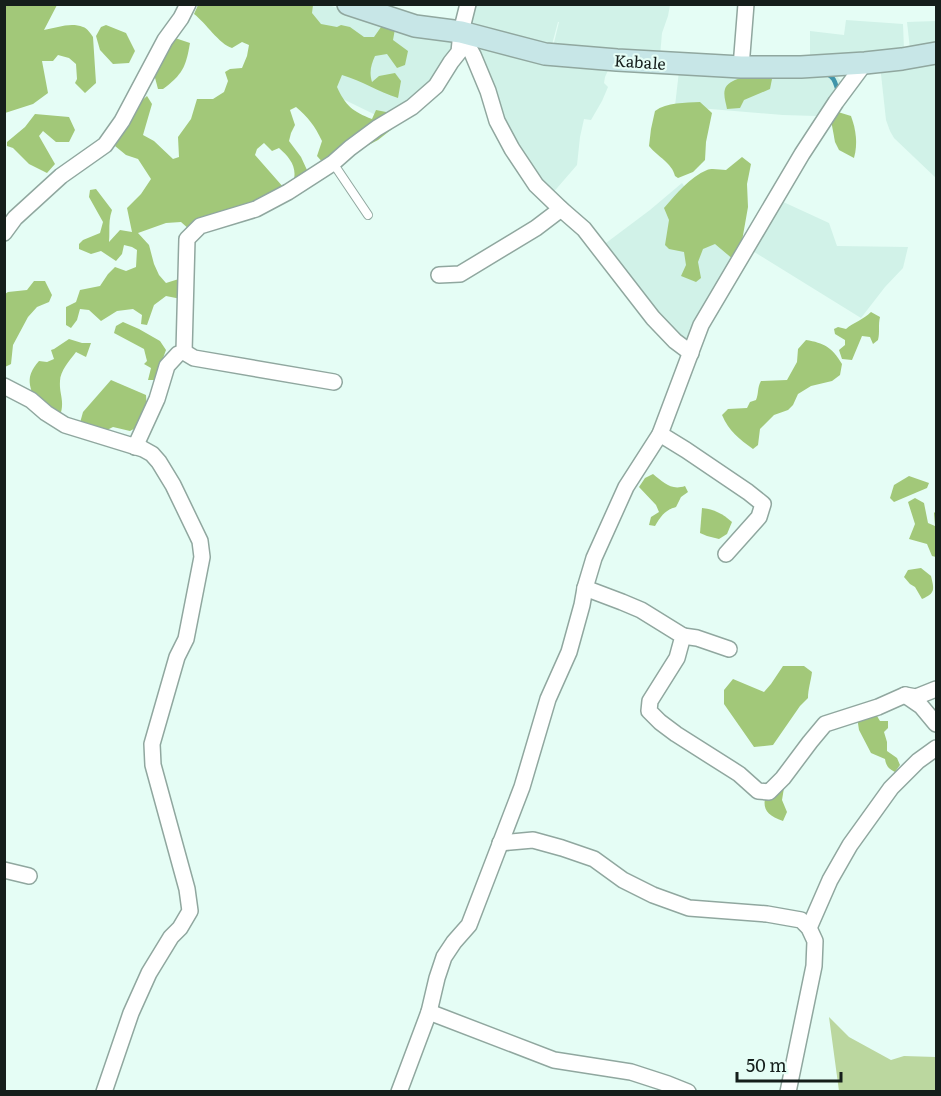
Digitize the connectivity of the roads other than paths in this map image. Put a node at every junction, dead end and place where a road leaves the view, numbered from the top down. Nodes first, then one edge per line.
1 (188, 4) edge
2 (348, 4) edge
3 (468, 4) edge
4 (746, 4) edge
5 (461, 32) junction
6 (936, 53) edge
7 (864, 63) junction
8 (741, 67) junction
9 (333, 163) junction
10 (561, 209) junction
11 (368, 215) dead end
12 (4, 233) edge
13 (440, 275) dead end
14 (184, 352) junction
15 (691, 353) junction
16 (334, 382) dead end
17 (4, 386) edge
18 (660, 434) junction
19 (135, 447) junction
20 (726, 554) dead end
21 (585, 588) junction
22 (683, 636) junction
23 (729, 649) dead end
24 (936, 689) edge
25 (904, 694) junction
26 (936, 724) edge
27 (936, 748) edge
28 (500, 843) junction
29 (4, 870) edge
30 (29, 876) dead end
31 (809, 928) junction
32 (429, 1012) junction
33 (104, 1092) edge
34 (399, 1092) edge
35 (688, 1092) edge
36 (788, 1092) edge

1 - 12 street
2 - 5 street, Kabale
3 - 5 street
4 - 8 street
5 - 8 street, Kabale
5 - 9 street
5 - 10 street
6 - 7 street, Kabale
7 - 8 street, Kabale
7 - 15 street
9 - 11 lane
9 - 14 street
10 - 13 street
10 - 15 street
14 - 16 street
14 - 19 street
15 - 18 street
17 - 19 street
18 - 20 street
18 - 21 street
19 - 33 street
21 - 22 street
21 - 28 street
22 - 23 street
22 - 25 street
24 - 25 street
25 - 26 street
27 - 31 street
28 - 31 street
28 - 32 street
29 - 30 street
31 - 36 street
32 - 34 street
32 - 35 street

